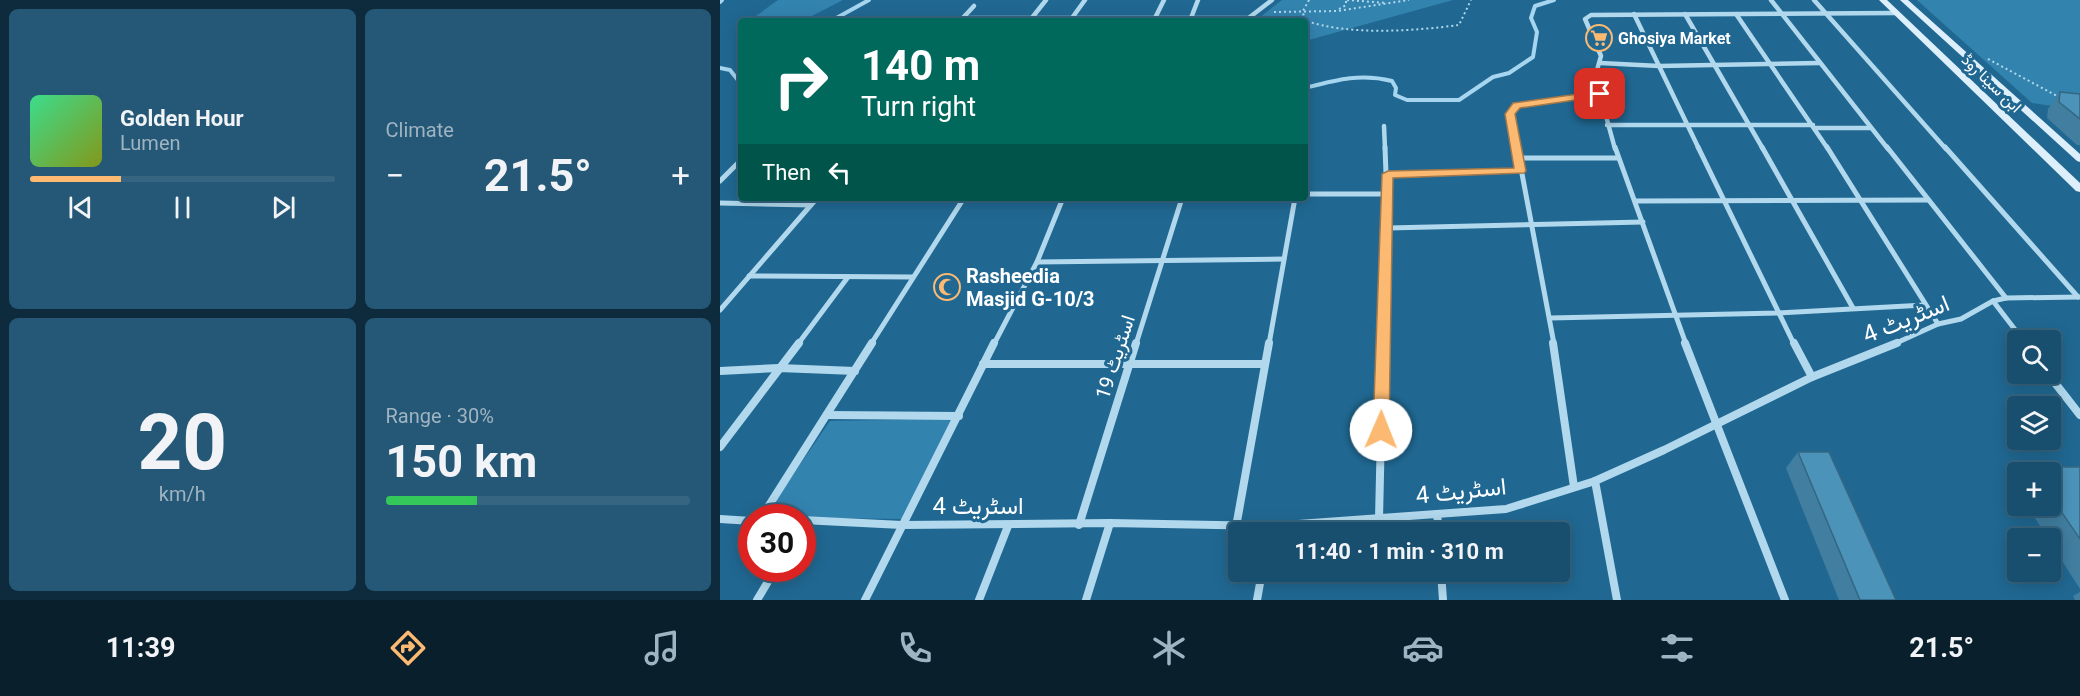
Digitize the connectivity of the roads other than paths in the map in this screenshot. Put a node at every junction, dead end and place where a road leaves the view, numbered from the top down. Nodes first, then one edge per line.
1 (1046, 0) edge
2 (1084, 0) edge
3 (1164, 0) edge
4 (1198, 0) edge
5 (1272, 0) edge
6 (1771, 0) edge
7 (1814, 0) edge
8 (1883, 0) edge
9 (1904, 0) edge
10 (974, 6) dead end
11 (1782, 13) junction
12 (1826, 13) junction
13 (1897, 13) junction
14 (1634, 14) junction
15 (1684, 14) junction
16 (1736, 14) junction
17 (962, 18) edge
18 (1032, 18) edge
19 (1072, 18) edge
20 (1155, 18) joint
21 (1191, 18) joint
22 (1248, 18) edge
23 (1600, 63) junction
24 (1820, 63) junction
25 (1771, 64) junction
26 (1715, 65) junction
27 (1659, 66) junction
28 (1600, 94) junction
29 (1687, 124) junction
30 (1750, 124) junction
31 (1607, 125) junction
32 (1384, 126) dead end
33 (1814, 127) junction
34 (1870, 128) junction
35 (1518, 158) junction
36 (1618, 158) junction
37 (2080, 159) edge
38 (738, 163) edge
39 (1520, 171) junction
40 (1388, 174) junction
41 (720, 180) edge
42 (2080, 189) edge
43 (1308, 194) edge
44 (1387, 194) junction
45 (1724, 200) junction
46 (1928, 200) junction
47 (814, 201) edge
48 (962, 201) edge
49 (1062, 201) edge
50 (1181, 201) edge
51 (1294, 201) edge
52 (1635, 201) junction
53 (1791, 201) junction
54 (1859, 201) junction
55 (720, 203) edge
56 (811, 205) junction
57 (1643, 222) junction
58 (1531, 224) junction
59 (1388, 228) junction
60 (1284, 260) junction
61 (1037, 262) junction
62 (1163, 263) junction
63 (749, 276) junction
64 (848, 277) junction
65 (913, 277) junction
66 (2079, 297) edge
67 (2006, 298) junction
68 (1993, 302) junction
69 (1925, 305) junction
70 (1853, 308) junction
71 (720, 310) edge
72 (1778, 313) junction
73 (1675, 315) junction
74 (1550, 318) junction
75 (1938, 324) junction
76 (2015, 330) edge
77 (1130, 363) junction
78 (983, 364) junction
79 (1265, 364) junction
80 (779, 368) junction
81 (720, 371) edge
82 (855, 371) junction
83 (1812, 377) junction
84 (2056, 384) edge
85 (827, 415) junction
86 (2080, 415) edge
87 (959, 416) junction
88 (1716, 426) junction
89 (720, 447) edge
90 (1595, 481) junction
91 (1574, 487) junction
92 (770, 504) edge
93 (1437, 514) junction
94 (720, 519) edge
95 (1380, 519) junction
96 (738, 520) edge
97 (816, 522) edge
98 (1237, 522) edge
99 (1347, 522) edge
100 (1438, 522) edge
101 (1110, 523) junction
102 (902, 525) junction
103 (1078, 525) junction
104 (1008, 526) junction
105 (1228, 527) edge
106 (768, 582) edge
107 (1260, 582) edge
108 (1442, 582) edge
109 (757, 600) edge
110 (865, 600) edge
111 (978, 600) edge
112 (1086, 600) edge
113 (1257, 600) edge
114 (1443, 600) edge
115 (1617, 600) edge
116 (1785, 600) edge

1 - 18 street
2 - 19 street
3 - 20 street
4 - 21 street
5 - 22 street
6 - 11 street
7 - 12 street
8 - 13 main road, ابن سینا روڈ
9 - 37 main road, ابن سینا روڈ
10 - 17 street
11 - 12 street
11 - 16 street
11 - 24 street
12 - 13 street
12 - 66 street
13 - 42 main road, ابن سینا روڈ
14 - 15 street
14 - 23 street
14 - 27 street
15 - 16 street
15 - 26 street
16 - 25 street
20 - 21 street
23 - 27 street
23 - 28 street
24 - 25 street
24 - 34 street
25 - 26 street
25 - 33 street
26 - 27 street
26 - 30 street
27 - 29 street
28 - 31 street
28 - 35 street
29 - 30 street
29 - 31 street
29 - 45 street
30 - 33 street
30 - 53 street
31 - 36 street
32 - 40 street
33 - 34 street
33 - 54 street
34 - 46 street
35 - 36 street
35 - 39 street
36 - 52 street
38 - 41 street
39 - 40 street
39 - 58 street
40 - 44 street
43 - 44 street
44 - 59 street
45 - 52 street
45 - 53 street
45 - 72 street
46 - 54 street
46 - 67 street
47 - 56 street
48 - 65 street
49 - 61 street
50 - 62 street, اسٹریٹ 19
51 - 60 street
52 - 57 street
53 - 54 street
53 - 70 street
54 - 69 street
55 - 56 street
56 - 63 street
57 - 58 street
57 - 73 street
58 - 59 street
58 - 74 street
59 - 95 street
60 - 62 street
60 - 79 street
61 - 62 street
61 - 78 street
62 - 77 street, اسٹریٹ 19
63 - 64 street
63 - 71 street
64 - 65 street
64 - 80 street
65 - 82 street
66 - 67 street, اسٹریٹ 4
67 - 68 street, اسٹریٹ 4
68 - 75 street, اسٹریٹ 4
68 - 76 street
69 - 70 street
69 - 75 street
70 - 72 street
72 - 73 street
72 - 83 street
73 - 74 street
73 - 88 street
74 - 91 street
75 - 83 street, اسٹریٹ 4
77 - 78 street
77 - 79 street
77 - 103 street, اسٹریٹ 19
78 - 87 street
79 - 98 street
80 - 81 street
80 - 82 street
80 - 89 street
82 - 85 street
83 - 88 street, اسٹریٹ 4
84 - 86 street
85 - 87 street
85 - 92 street
87 - 102 street
88 - 90 street, اسٹریٹ 4
88 - 116 street
90 - 91 street, اسٹریٹ 4
90 - 115 street
91 - 93 street, اسٹریٹ 4
93 - 95 street, اسٹریٹ 4
93 - 100 street
94 - 96 street
95 - 99 street, اسٹریٹ 4
97 - 102 street, اسٹریٹ 4
101 - 103 street, اسٹریٹ 4
101 - 105 street, اسٹریٹ 4
101 - 112 street
102 - 104 street, اسٹریٹ 4
102 - 110 street
103 - 104 street, اسٹریٹ 4
104 - 111 street
106 - 109 street
107 - 113 street
108 - 114 street

